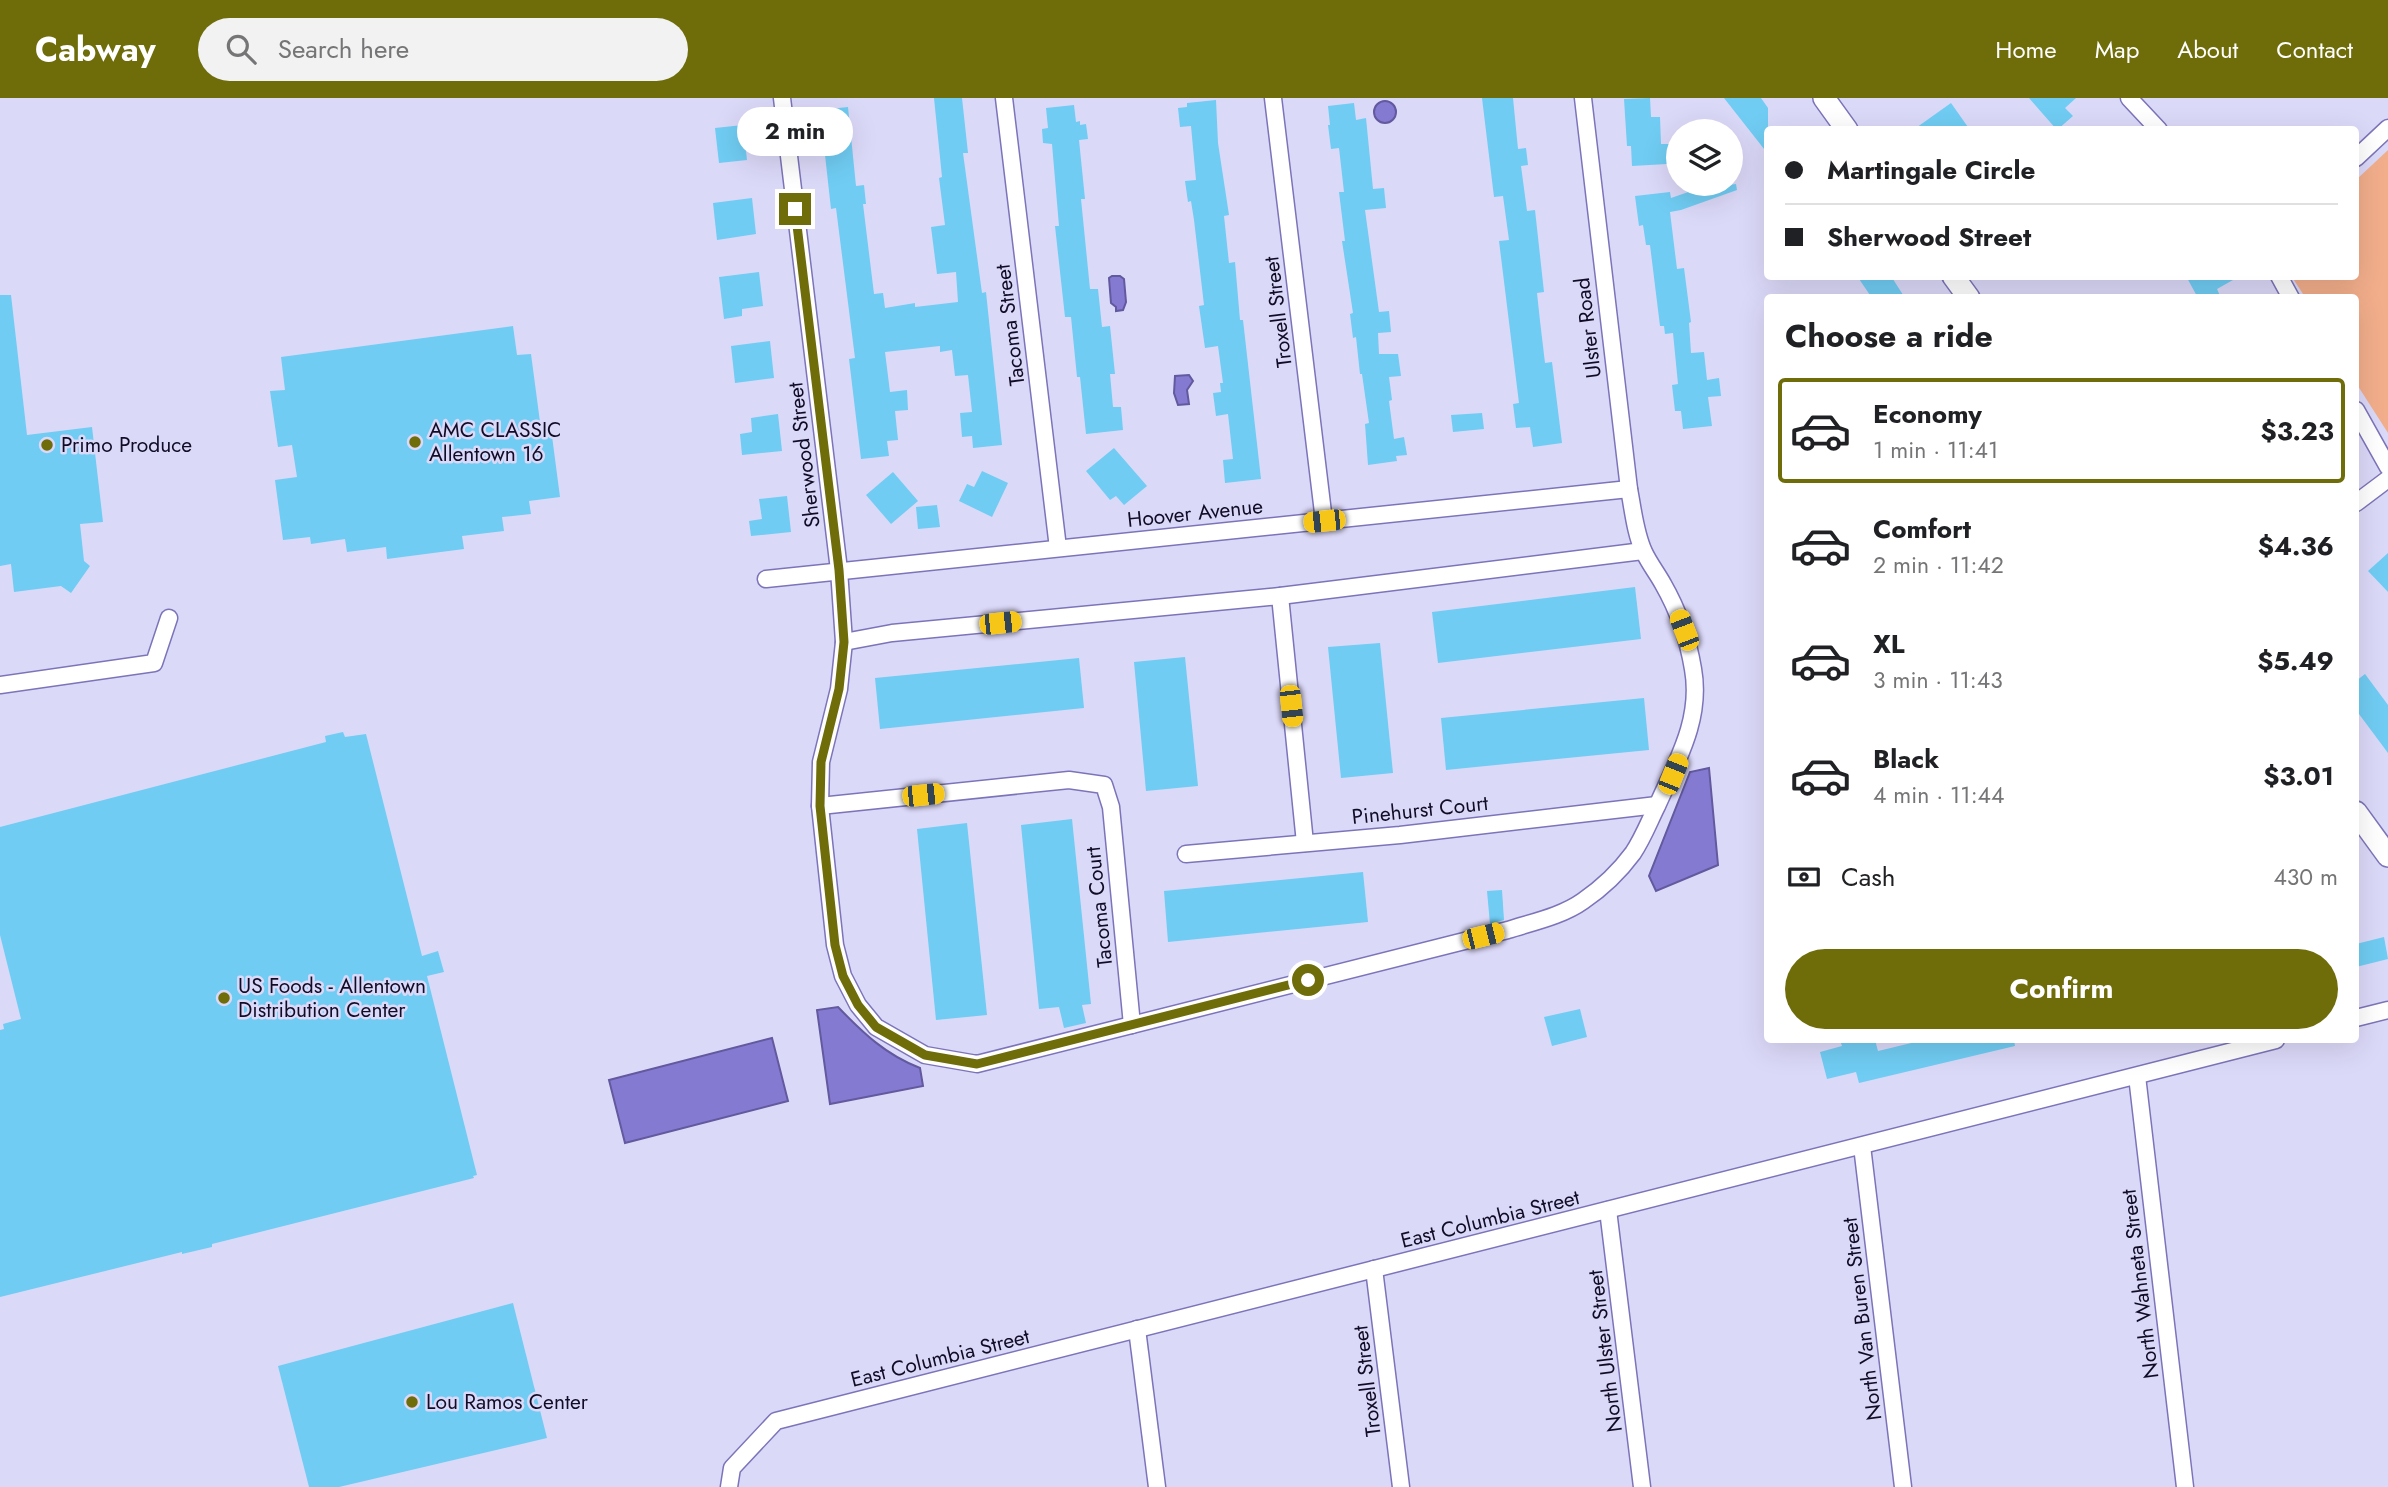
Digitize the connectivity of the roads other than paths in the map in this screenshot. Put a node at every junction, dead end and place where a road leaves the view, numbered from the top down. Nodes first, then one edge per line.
1 (782, 98) edge
2 (1004, 98) edge
3 (1273, 98) edge
4 (1583, 98) edge
5 (1824, 98) edge
6 (2129, 98) edge
7 (1844, 126) edge
8 (2155, 126) edge
9 (2388, 128) edge
10 (2359, 155) edge
11 (2359, 415) edge
12 (2388, 467) edge
13 (2388, 479) edge
14 (1629, 489) junction
15 (2359, 501) edge
16 (1324, 521) junction
17 (1058, 548) junction
18 (1643, 551) junction
19 (839, 570) junction
20 (766, 579) dead end
21 (1280, 596) junction
22 (169, 618) dead end
23 (844, 642) junction
24 (0, 685) edge
25 (1657, 805) junction
26 (820, 806) junction
27 (2359, 816) edge
28 (1306, 843) junction
29 (1186, 854) dead end
30 (2388, 856) edge
31 (2388, 1010) edge
32 (2359, 1017) edge
33 (1132, 1025) junction
34 (2264, 1043) edge
35 (2137, 1076) junction
36 (1862, 1146) junction
37 (1608, 1210) junction
38 (1374, 1269) junction
39 (1137, 1329) junction
40 (729, 1487) edge
41 (1157, 1487) edge
42 (1401, 1487) edge
43 (1642, 1487) edge
44 (1903, 1487) edge
45 (2185, 1487) edge

1 - 19 street, Sherwood Street
2 - 17 street, Tacoma Street
3 - 16 street, Troxell Street
4 - 14 street, Ulster Road
5 - 7 street
6 - 8 street
9 - 10 street
11 - 12 street
13 - 15 street
14 - 16 street, Hoover Avenue
14 - 18 street, Ulster Road
16 - 17 street, Hoover Avenue
17 - 19 street, Hoover Avenue
18 - 21 street
18 - 25 street, Ulster Road
19 - 20 street, Hoover Avenue
19 - 23 street, Sherwood Street
21 - 23 street
21 - 28 street
22 - 24 street
23 - 26 street, Sherwood Street
25 - 28 street, Pinehurst Court
25 - 33 street, Ulster Road
26 - 33 street, Sherwood Street
26 - 33 street, Tacoma Court
27 - 30 street
28 - 29 street, Pinehurst Court
31 - 32 street
34 - 35 street, East Columbia Street
35 - 36 street, East Columbia Street
35 - 45 street, North Wahneta Street
36 - 37 street, East Columbia Street
36 - 44 street, North Van Buren Street
37 - 38 street, East Columbia Street
37 - 43 street, North Ulster Street
38 - 39 street, East Columbia Street
38 - 42 street, Troxell Street
39 - 40 street, East Columbia Street
39 - 41 street

